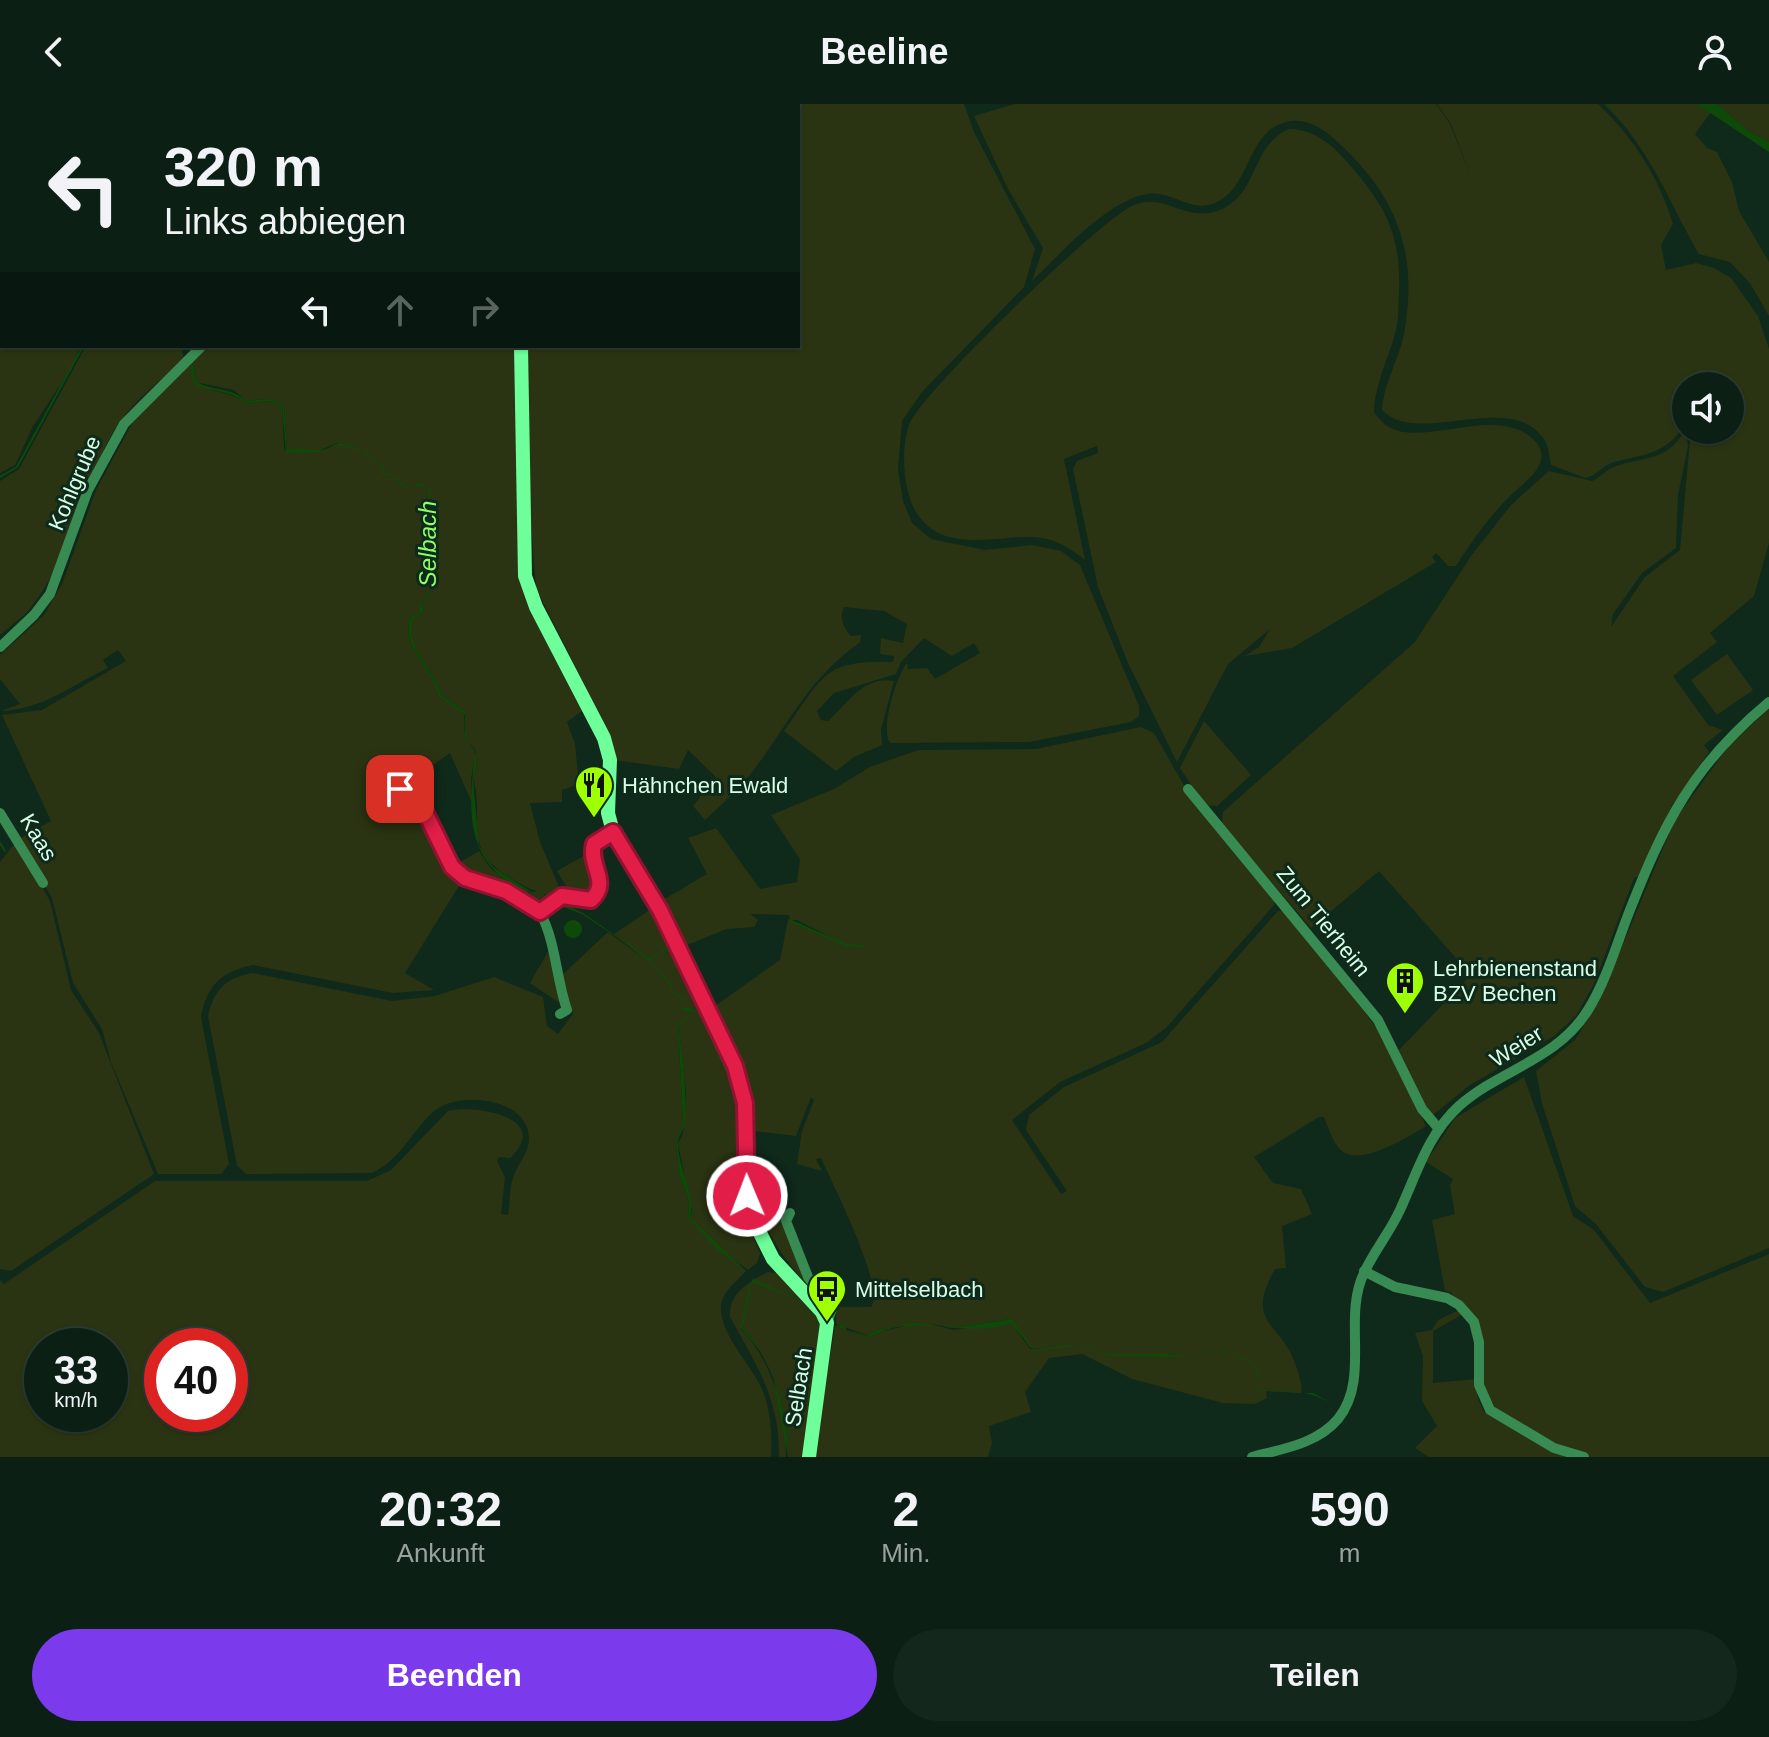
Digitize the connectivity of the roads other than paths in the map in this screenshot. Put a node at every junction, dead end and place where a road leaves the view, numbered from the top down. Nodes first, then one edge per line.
1 (200, 348) edge
2 (521, 348) edge
3 (0, 647) edge
4 (1769, 702) edge
5 (400, 789) dead end
6 (1188, 789) dead end
7 (0, 813) edge
8 (613, 832) junction
9 (43, 883) dead end
10 (540, 912) junction
11 (560, 1014) dead end
12 (1439, 1129) junction
13 (790, 1213) dead end
14 (1364, 1271) junction
15 (827, 1323) junction
16 (809, 1457) edge
17 (1252, 1457) edge
18 (1584, 1457) edge

1 - 3 street, Kohlgrube
2 - 8 street, Selbach
4 - 12 street, Weier
5 - 10 street
6 - 12 street, Zum Tierheim
7 - 9 street, Kaas
8 - 10 street
8 - 15 street, Selbach
10 - 11 street
12 - 14 street, Weier
13 - 15 street, Selbach
14 - 17 street, Weier
14 - 18 street
15 - 16 street, Selbach

